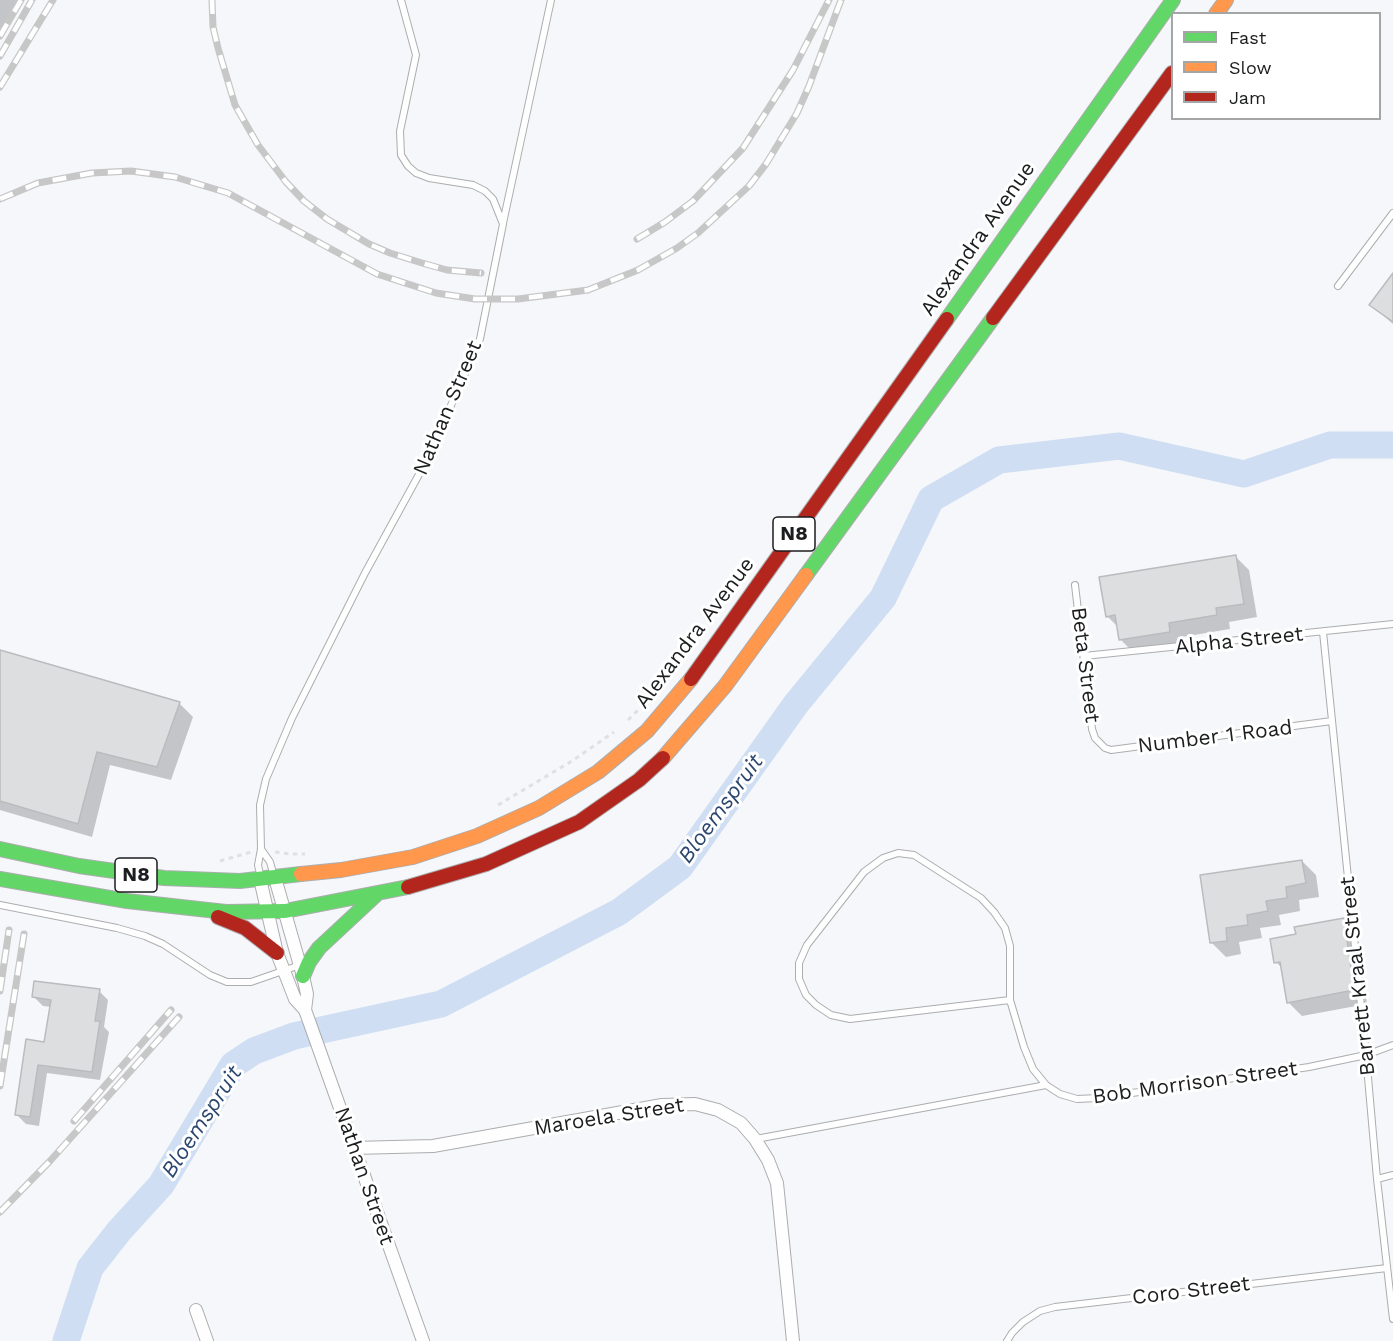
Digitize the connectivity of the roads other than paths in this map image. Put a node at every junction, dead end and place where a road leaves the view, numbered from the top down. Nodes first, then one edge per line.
1 (401, 0) edge
2 (551, 0) edge
3 (1173, 0) edge
4 (1171, 76) edge
5 (1393, 213) edge
6 (502, 224) junction
7 (1338, 286) dead end
8 (1075, 585) dead end
9 (1393, 624) edge
10 (1323, 632) junction
11 (1084, 656) junction
12 (1332, 722) junction
13 (1099, 744) joint
14 (0, 849) edge
15 (261, 849) junction
16 (268, 878) junction
17 (0, 879) edge
18 (377, 894) junction
19 (0, 904) edge
20 (191, 908) junction
21 (285, 911) junction
22 (267, 912) junction
23 (278, 953) junction
24 (302, 970) junction
25 (284, 971) junction
26 (1010, 1000) junction
27 (307, 1016) junction
28 (1393, 1045) edge
29 (1366, 1056) junction
30 (1046, 1085) junction
31 (755, 1139) junction
32 (353, 1148) junction
33 (1393, 1175) edge
34 (1377, 1179) junction
35 (1387, 1268) junction
36 (196, 1310) dead end
37 (1393, 1319) edge
38 (207, 1341) edge
39 (423, 1341) edge
40 (793, 1341) edge
41 (1007, 1341) edge

1 - 6 lane
2 - 6 lane, Nathan Street
3 - 16 highway, Alexandra Avenue / N8
4 - 18 highway, N8
5 - 7 lane
6 - 15 lane, Nathan Street
8 - 11 lane, Beta Street
9 - 10 lane, Alpha Street
10 - 11 lane, Alpha Street
10 - 12 lane, Barrett Kraal Street
11 - 13 lane, Beta Street
12 - 13 lane, Number 1 Road
12 - 29 lane, Barrett Kraal Street
14 - 16 highway, Alexandra Avenue / N8
15 - 16 lane, Nathan Street
15 - 16 lane, Nathan Street
16 - 21 street, Nathan Street
16 - 22 street, Nathan Street
17 - 20 highway, N8
18 - 21 highway, N8
18 - 24 highway
19 - 25 lane
20 - 22 highway, N8
20 - 23 highway
21 - 22 highway, N8
21 - 24 street, Nathan Street
22 - 23 street, Nathan Street
23 - 25 street, Nathan Street
24 - 25 lane
24 - 27 street, Nathan Street
25 - 27 street, Nathan Street
26 - 26 lane
26 - 30 lane
27 - 32 street, Nathan Street
28 - 29 lane, Bob Morrison Street
29 - 30 lane, Bob Morrison Street
29 - 34 lane, Barrett Kraal Street
30 - 31 lane
31 - 32 street, Maroela Street
31 - 40 street, Maroela Street
32 - 39 street, Nathan Street
33 - 34 lane
34 - 35 lane, Barrett Kraal Street
35 - 37 lane, Barrett Kraal Street
35 - 41 lane, Coro Street
36 - 38 street

